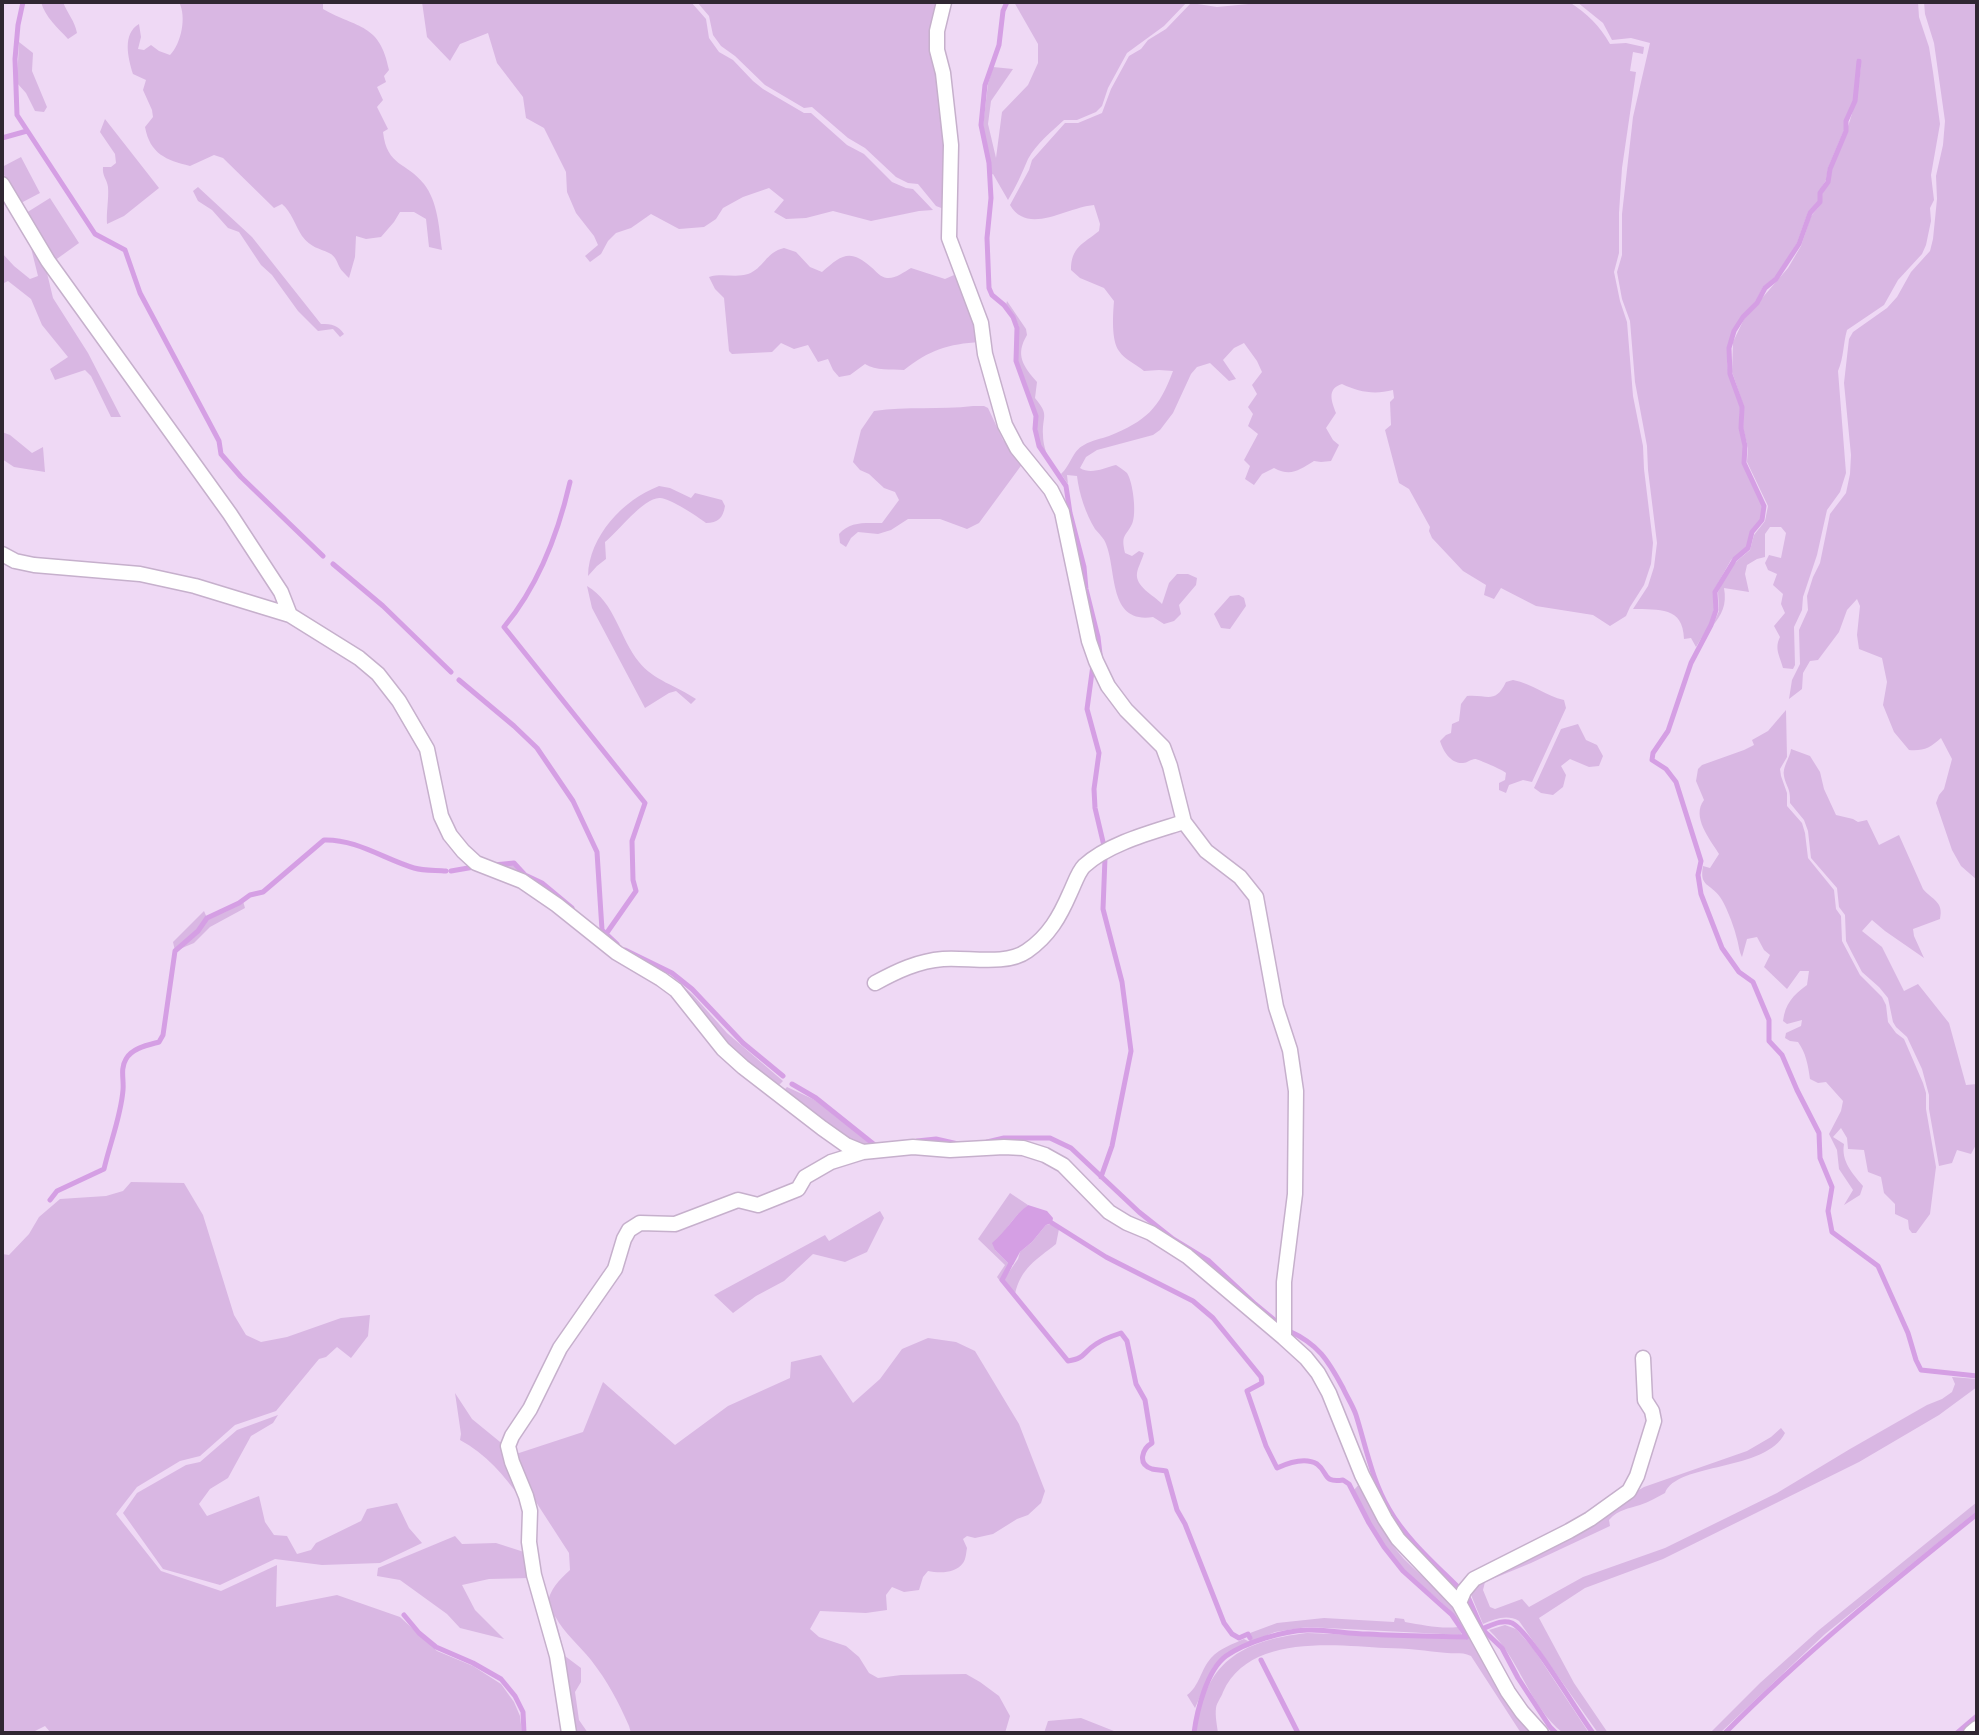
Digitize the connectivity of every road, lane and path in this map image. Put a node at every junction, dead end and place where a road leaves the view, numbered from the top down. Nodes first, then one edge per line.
1 (944, 2) edge
2 (2, 184) edge
3 (2, 554) edge
4 (290, 615) junction
5 (1184, 822) junction
6 (875, 983) dead end
7 (863, 1152) junction
8 (1284, 1338) junction
9 (1643, 1358) dead end
10 (1459, 1603) junction
11 (1977, 1728) edge
12 (569, 1733) edge
13 (1541, 1733) edge
14 (1971, 1733) edge

1 - 5 street
2 - 4 street
3 - 4 street
4 - 7 street
5 - 6 street
5 - 8 street
7 - 8 street
7 - 12 street
8 - 10 street
9 - 10 street
10 - 13 street
11 - 14 street

